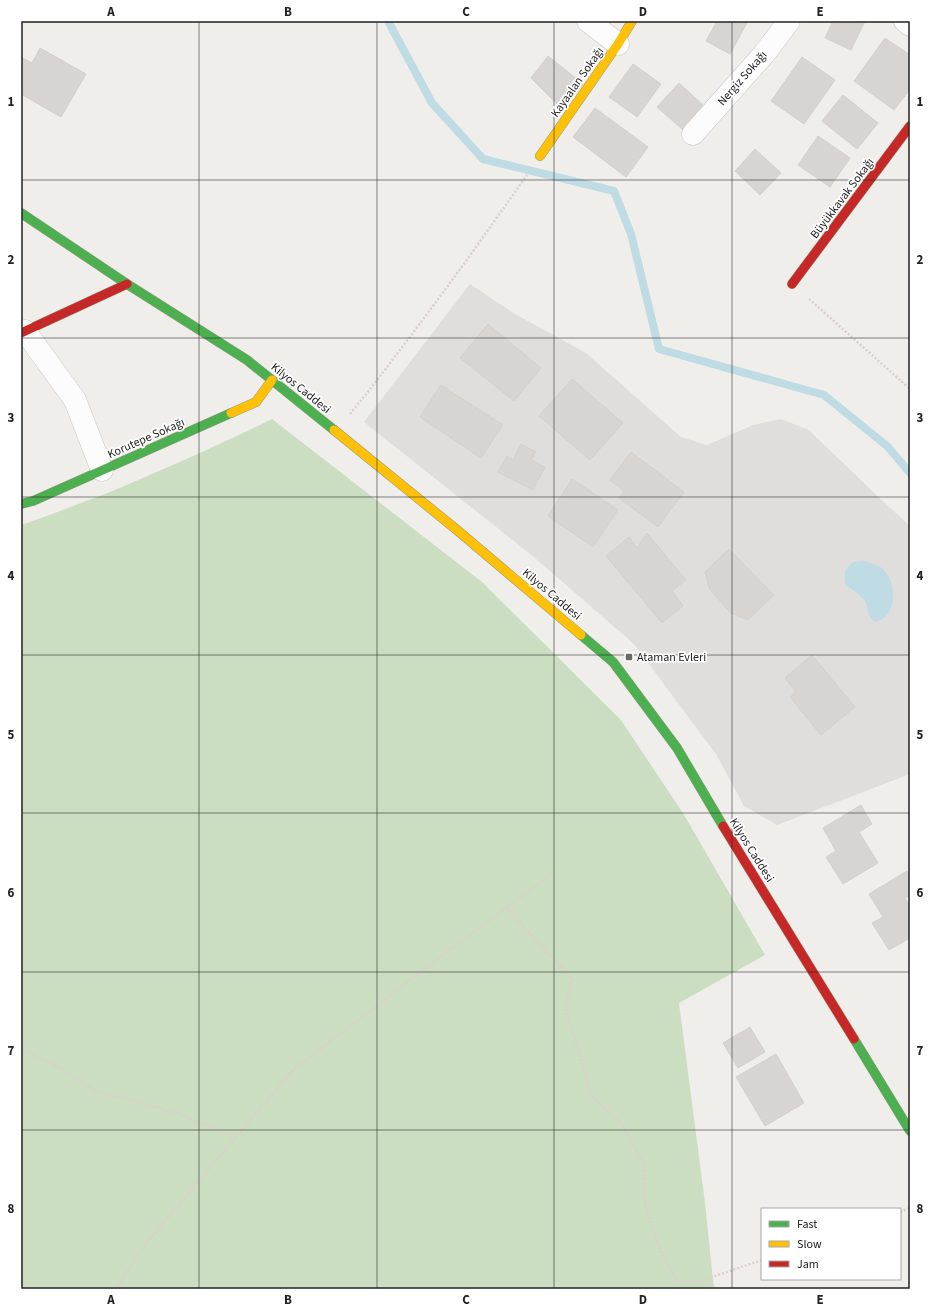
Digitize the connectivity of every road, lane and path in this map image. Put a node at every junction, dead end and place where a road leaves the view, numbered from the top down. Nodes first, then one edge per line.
1 (588, 21) edge
2 (632, 21) edge
3 (789, 21) edge
4 (905, 21) edge
5 (910, 25) edge
6 (618, 44) junction
7 (910, 126) edge
8 (693, 134) dead end
9 (540, 156) dead end
10 (520, 185) dead end
11 (21, 207) edge
12 (24, 215) edge
13 (127, 284) junction
14 (792, 284) joint
15 (23, 332) edge
16 (272, 380) junction
17 (910, 389) edge
18 (336, 431) junction
19 (102, 470) junction
20 (21, 504) edge
21 (552, 874) dead end
22 (506, 908) junction
23 (21, 1050) edge
24 (910, 1131) edge
25 (236, 1138) junction
26 (761, 1260) edge
27 (116, 1289) edge

1 - 6 street
2 - 6 main road, Kayaalan Sokağı
3 - 8 street, Nergiz Sokağı
4 - 5 street
6 - 9 main road, Kayaalan Sokağı
7 - 14 main road, Büyükkavak Sokağı
10 - 18 path
11 - 12 main road
12 - 13 main road, Kilyos Caddesi
13 - 15 main road
13 - 16 main road, Kilyos Caddesi
14 - 17 path
15 - 19 street
16 - 18 main road, Kilyos Caddesi
16 - 19 main road, Korutepe Sokağı
18 - 24 main road, Kilyos Caddesi
19 - 20 main road, Korutepe Sokağı
21 - 22 path
22 - 25 path
22 - 26 path
23 - 25 path
25 - 27 path

